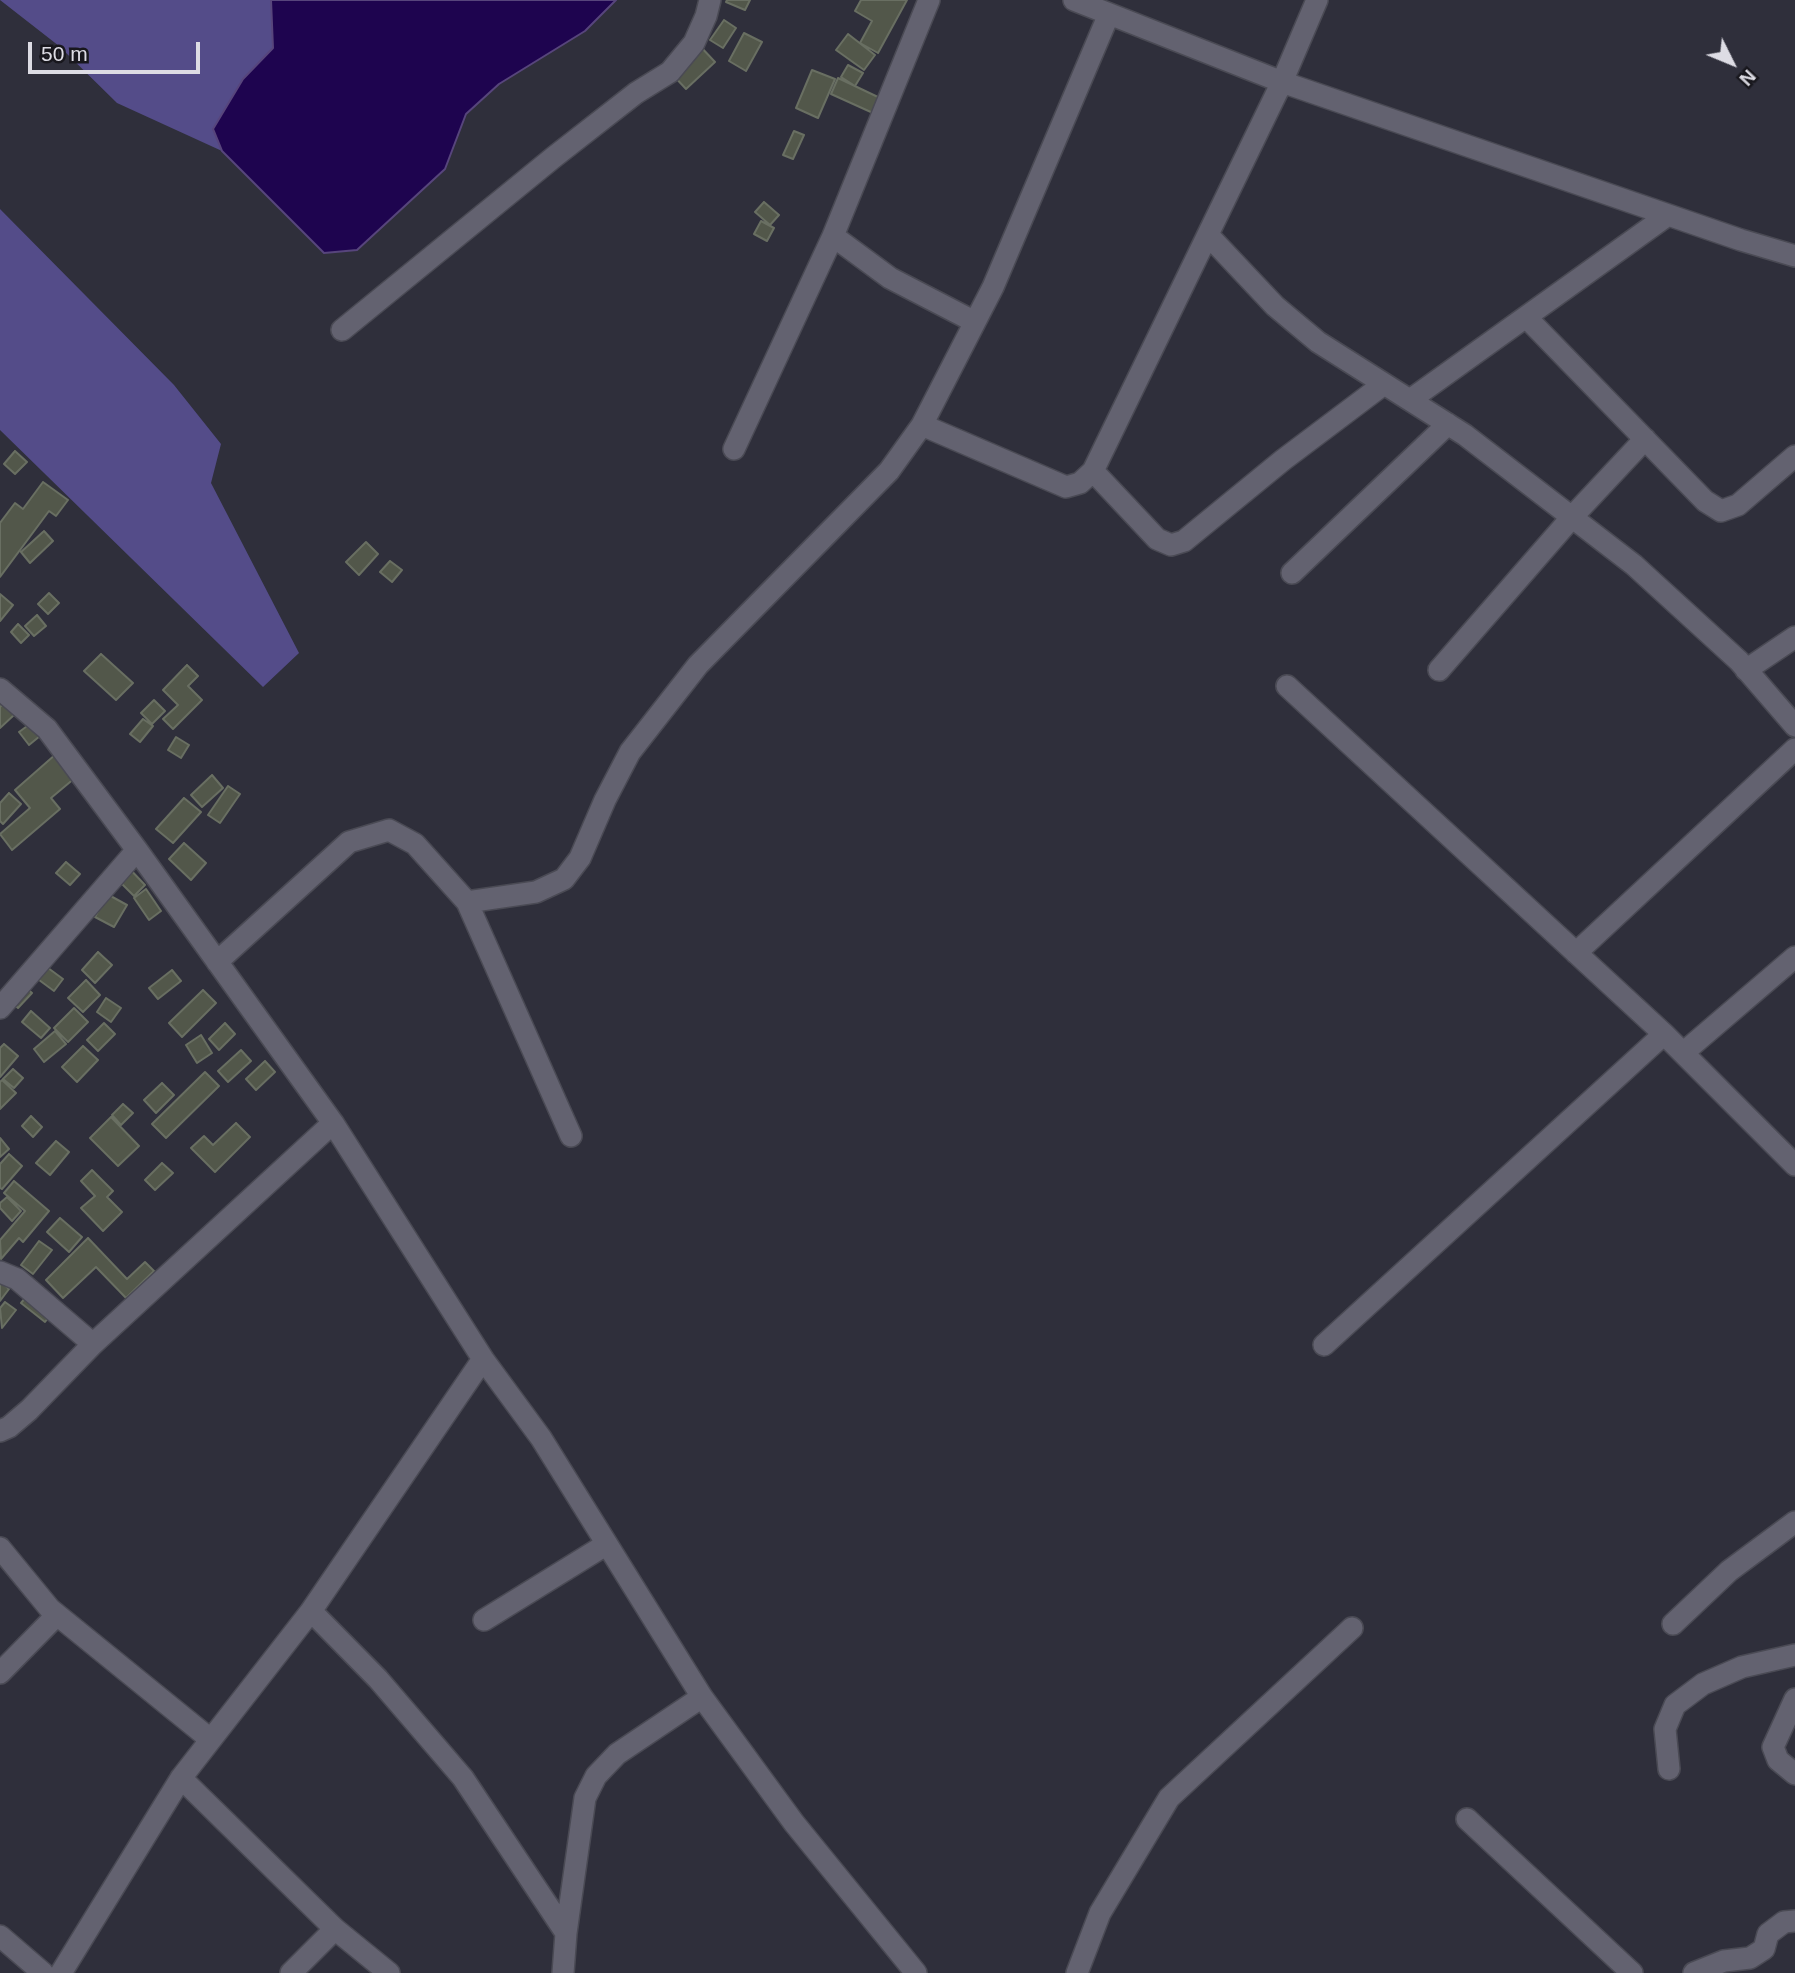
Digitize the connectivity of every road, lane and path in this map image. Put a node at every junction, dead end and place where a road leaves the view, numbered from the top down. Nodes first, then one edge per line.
1 (710, 0) edge
2 (929, 0) edge
3 (1074, 0) edge
4 (1317, 0) edge
5 (1109, 14) junction
6 (1282, 82) junction
7 (1668, 215) junction
8 (1208, 235) junction
9 (833, 236) junction
10 (1795, 256) edge
11 (1526, 317) junction
12 (975, 322) junction
13 (342, 330) dead end
14 (1384, 384) junction
15 (1410, 401) junction
16 (1448, 424) junction
17 (922, 425) junction
18 (1645, 439) junction
19 (734, 449) dead end
20 (1795, 456) edge
21 (1093, 471) junction
22 (1573, 516) junction
23 (1292, 573) dead end
24 (1795, 636) edge
25 (1439, 670) dead end
26 (1746, 670) junction
27 (1287, 686) dead end
28 (0, 689) edge
29 (1791, 719) edge
30 (1795, 748) edge
31 (137, 850) junction
32 (467, 902) junction
33 (1576, 953) junction
34 (1795, 957) edge
35 (217, 962) junction
36 (0, 1008) edge
37 (1664, 1034) junction
38 (1683, 1053) junction
39 (333, 1122) junction
40 (571, 1136) dead end
41 (1793, 1161) edge
42 (0, 1272) edge
43 (93, 1344) junction
44 (1324, 1345) dead end
45 (483, 1359) junction
46 (0, 1431) edge
47 (1795, 1522) edge
48 (607, 1544) junction
49 (0, 1548) edge
50 (312, 1611) junction
51 (57, 1615) junction
52 (484, 1620) dead end
53 (1673, 1624) dead end
54 (1352, 1628) dead end
55 (1795, 1655) edge
56 (0, 1673) edge
57 (702, 1697) junction
58 (1795, 1699) edge
59 (210, 1739) junction
60 (1669, 1769) dead end
61 (1795, 1774) edge
62 (181, 1778) junction
63 (1467, 1819) dead end
64 (1795, 1921) edge
65 (335, 1929) junction
66 (566, 1933) junction
67 (0, 1936) edge
68 (43, 1973) edge
69 (61, 1973) edge
70 (291, 1973) edge
71 (389, 1973) edge
72 (563, 1973) edge
73 (916, 1973) edge
74 (1077, 1973) edge
75 (1632, 1973) edge
76 (1694, 1973) edge

1 - 13 street
2 - 9 street
3 - 5 street
4 - 6 street
5 - 6 street
5 - 12 street
6 - 7 street
6 - 8 street
7 - 10 street
7 - 11 street
8 - 14 street
8 - 21 street
9 - 12 street
9 - 19 street
11 - 15 street
11 - 18 street
12 - 17 street
14 - 15 street
14 - 21 street
15 - 16 street
16 - 22 street
16 - 23 street
17 - 21 street
17 - 32 street
18 - 20 street
18 - 22 street
22 - 25 street
22 - 26 street
24 - 26 street
26 - 29 street
27 - 33 street
28 - 31 street
30 - 33 street
31 - 35 street
31 - 36 street
32 - 35 street
32 - 40 street
33 - 37 street
34 - 38 street
35 - 39 street
37 - 38 street
37 - 44 street
38 - 41 street
39 - 43 street
39 - 45 street
42 - 43 street
43 - 46 street
45 - 48 street
45 - 50 street
47 - 53 street
48 - 52 street
48 - 57 street
49 - 51 street
50 - 59 street
50 - 66 street
51 - 56 street
51 - 59 street
54 - 74 street
55 - 60 street
57 - 66 street
57 - 73 street
58 - 61 street
59 - 62 street
62 - 65 street
62 - 69 street
63 - 75 street
64 - 76 street
65 - 70 street
65 - 71 street
66 - 72 street
67 - 68 street

